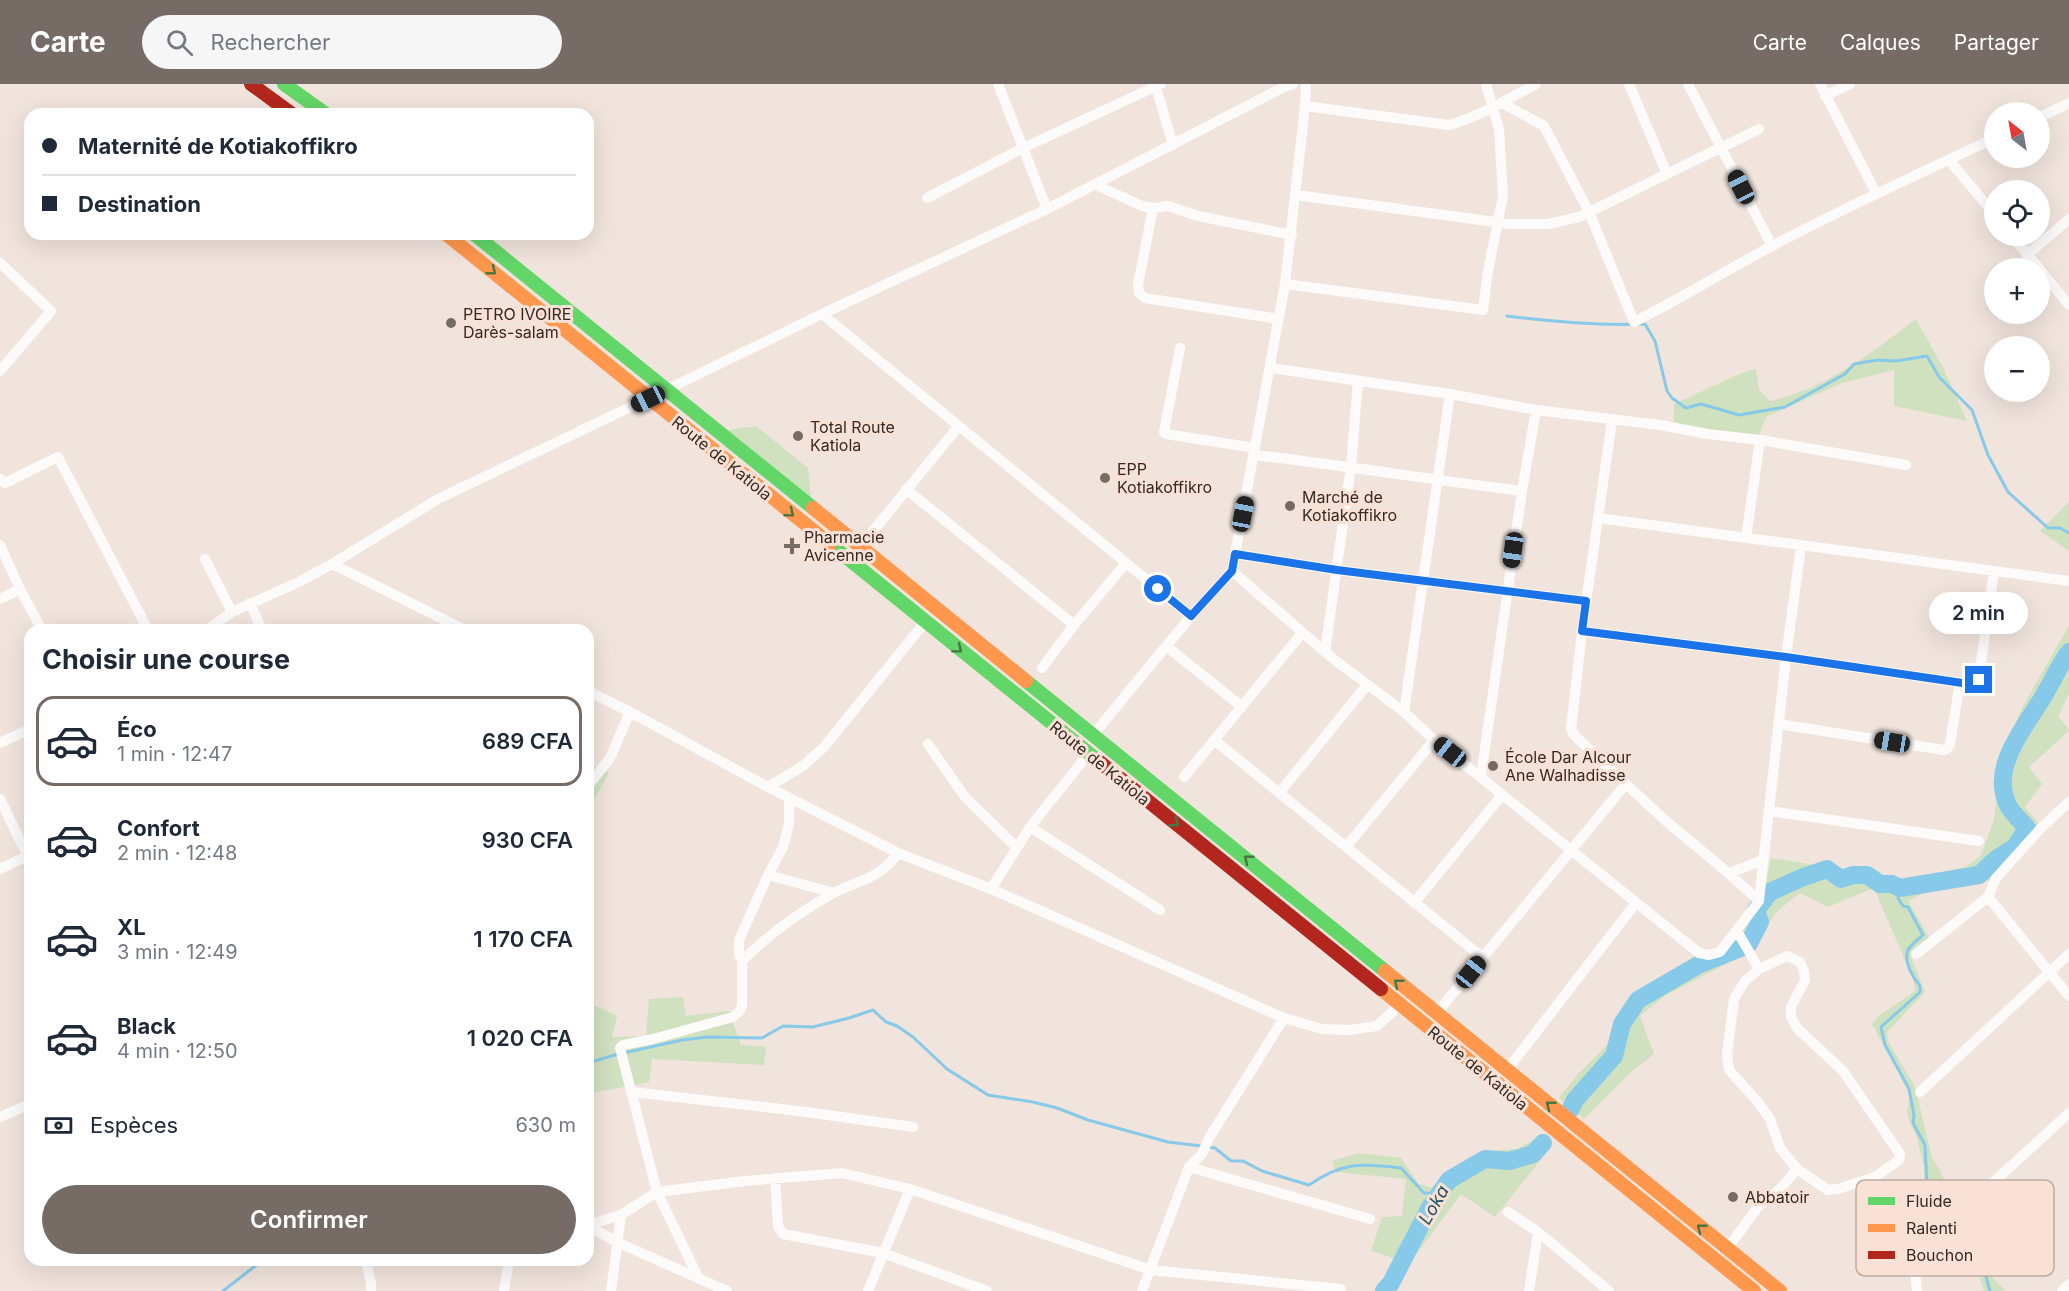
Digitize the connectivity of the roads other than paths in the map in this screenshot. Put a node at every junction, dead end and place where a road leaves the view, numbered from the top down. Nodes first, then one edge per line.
1 (251, 84) edge
2 (284, 84) edge
3 (998, 84) edge
4 (1306, 84) edge
5 (1486, 84) edge
6 (1536, 84) edge
7 (1629, 84) edge
8 (1688, 84) edge
9 (1820, 84) edge
10 (1850, 84) edge
11 (1158, 85) edge
12 (1287, 85) edge
13 (1825, 96) junction
14 (2069, 103) edge
15 (1497, 105) junction
16 (1305, 106) junction
17 (284, 108) edge
18 (318, 108) edge
19 (2050, 112) edge
20 (1759, 129) dead end
21 (1984, 143) edge
22 (1173, 145) junction
23 (1023, 148) junction
24 (1721, 148) junction
25 (1949, 160) junction
26 (1667, 174) junction
27 (1096, 185) junction
28 (1876, 193) junction
29 (1296, 195) junction
30 (927, 198) dead end
31 (1984, 202) edge
32 (1153, 208) junction
33 (1047, 209) junction
34 (1589, 212) junction
35 (2069, 219) edge
36 (1498, 222) junction
37 (1292, 236) junction
38 (453, 240) edge
39 (481, 240) edge
40 (1772, 246) junction
41 (2020, 246) edge
42 (2027, 255) junction
43 (2030, 258) edge
44 (1, 262) edge
45 (2050, 282) edge
46 (1285, 284) junction
47 (2069, 305) edge
48 (822, 314) junction
49 (1279, 319) junction
50 (1180, 348) dead end
51 (1271, 368) junction
52 (0, 371) edge
53 (1358, 381) junction
54 (666, 390) junction
55 (1450, 394) junction
56 (648, 399) junction
57 (1536, 410) junction
58 (1612, 420) junction
59 (958, 427) junction
60 (1760, 440) junction
61 (1255, 451) junction
62 (1906, 465) dead end
63 (1350, 466) junction
64 (1438, 480) junction
65 (2, 482) edge
66 (906, 489) junction
67 (1521, 490) junction
68 (1598, 519) junction
69 (1746, 538) junction
70 (0, 545) edge
71 (1801, 546) junction
72 (860, 547) junction
73 (1235, 554) junction
74 (206, 559) dead end
75 (1126, 563) junction
76 (332, 564) junction
77 (1337, 570) junction
78 (1232, 571) junction
79 (1994, 572) junction
80 (1423, 580) junction
81 (2069, 581) edge
82 (20, 590) junction
83 (1507, 590) junction
84 (0, 599) edge
85 (1586, 601) junction
86 (250, 603) junction
87 (232, 612) junction
88 (1191, 616) junction
89 (925, 622) junction
90 (39, 624) edge
91 (145, 624) edge
92 (215, 624) edge
93 (259, 624) edge
94 (453, 624) edge
95 (1074, 625) junction
96 (1582, 631) junction
97 (1302, 633) junction
98 (1166, 646) junction
99 (1325, 652) junction
100 (1786, 657) junction
101 (1042, 668) dead end
102 (1960, 682) junction
103 (1367, 685) junction
104 (594, 694) edge
105 (1241, 706) junction
106 (630, 712) junction
107 (1404, 712) junction
108 (1778, 724) junction
109 (24, 732) edge
110 (1093, 735) junction
111 (1215, 740) junction
112 (1434, 740) junction
113 (0, 743) edge
114 (928, 744) dead end
115 (1089, 753) junction
116 (1481, 776) junction
117 (1184, 777) dead end
118 (594, 778) edge
119 (1626, 784) junction
120 (768, 787) junction
121 (1279, 793) junction
122 (1502, 795) junction
123 (0, 798) edge
124 (789, 798) junction
125 (2069, 802) edge
126 (1769, 811) junction
127 (1030, 827) junction
128 (1979, 841) dead end
129 (24, 848) edge
130 (1017, 848) junction
131 (1346, 848) junction
132 (1570, 849) junction
133 (898, 853) junction
134 (24, 860) edge
135 (1763, 860) junction
136 (0, 869) edge
137 (1730, 873) junction
138 (768, 875) junction
139 (991, 889) junction
140 (834, 893) junction
141 (1988, 897) junction
142 (1759, 901) junction
143 (1414, 903) junction
144 (1635, 904) junction
145 (1160, 910) dead end
146 (1737, 931) junction
147 (1916, 954) dead end
148 (2069, 954) edge
149 (1482, 957) junction
150 (742, 962) junction
151 (1756, 964) junction
152 (2050, 972) junction
153 (2069, 996) edge
154 (1400, 1005) junction
155 (1436, 1014) junction
156 (1284, 1018) junction
157 (1507, 1070) junction
158 (632, 1092) junction
159 (1920, 1092) dead end
160 (24, 1107) edge
161 (2069, 1113) edge
162 (0, 1117) edge
163 (913, 1127) dead end
164 (1190, 1167) junction
165 (1797, 1170) junction
166 (1875, 1177) junction
167 (775, 1178) junction
168 (1866, 1180) edge
169 (1877, 1180) edge
170 (1996, 1180) edge
171 (1856, 1183) edge
172 (910, 1189) junction
173 (657, 1192) junction
174 (1508, 1212) dead end
175 (621, 1215) junction
176 (1370, 1219) dead end
177 (594, 1224) edge
178 (594, 1229) edge
179 (1538, 1232) junction
180 (619, 1243) junction
181 (1727, 1248) junction
182 (883, 1253) junction
183 (367, 1266) edge
184 (508, 1266) edge
185 (1150, 1270) junction
186 (1915, 1276) edge
187 (699, 1279) junction
188 (2069, 1284) edge
189 (1341, 1289) dead end
190 (371, 1291) edge
191 (504, 1291) edge
192 (611, 1291) edge
193 (727, 1291) edge
194 (868, 1291) edge
195 (987, 1291) edge
196 (1142, 1291) edge
197 (1529, 1291) edge
198 (1610, 1291) edge
199 (1754, 1291) edge
200 (1779, 1291) edge
201 (1917, 1291) edge
202 (2062, 1291) edge

1 - 17 highway
2 - 18 highway
3 - 23 street
4 - 16 street
5 - 15 street
6 - 15 street
7 - 26 street
8 - 24 street
9 - 13 street
10 - 13 street
11 - 22 street
11 - 23 street
12 - 22 street
13 - 28 street
14 - 19 street
15 - 16 street
15 - 34 street
15 - 36 street
16 - 29 street
20 - 24 street
21 - 25 street
22 - 27 street
23 - 30 street
23 - 33 street
24 - 26 street
24 - 40 street
25 - 28 street
25 - 31 street
26 - 34 street
27 - 32 street
27 - 33 street
28 - 40 street
29 - 36 street
29 - 37 street
32 - 37 street
32 - 49 street
33 - 48 street
34 - 36 street
34 - 40 street
35 - 42 street
36 - 46 street
37 - 46 street
38 -> 56 highway, Route de Katiola
39 - 54 highway, Route de Katiola
41 - 42 street
42 - 43 street
44 - 52 street
45 - 47 street
46 - 49 street
48 - 54 street
48 - 59 street
49 - 51 street
50 - 61 street
51 - 53 street
51 - 61 street
53 - 55 street
53 - 63 street
54 - 56 street
54 - 72 highway, Route de Katiola
55 - 57 street
55 - 64 street
56 - 76 street
56 -> 89 highway, Route de Katiola
57 - 58 street
57 - 67 street
58 - 60 street
58 - 68 street
59 - 66 street
59 - 75 street
60 - 62 street
60 - 69 street
61 - 63 street
61 - 73 street
63 - 64 street
63 - 77 street
64 - 67 street
64 - 80 street
65 - 91 street
66 - 72 street
66 - 95 street
67 - 83 street
68 - 69 street
68 - 85 street
69 - 71 street
70 - 82 street
71 - 79 street
71 - 100 street
72 - 110 highway, Route de Katiola
73 - 77 street
73 - 78 street
74 - 87 street
75 - 88 street
75 - 95 street
76 - 86 street
76 - 94 street
77 - 80 street
77 - 99 street
78 - 88 street
78 - 97 street
79 - 81 street
79 - 102 street
80 - 83 street
80 - 107 street
82 - 84 street
82 - 90 street
83 - 85 street
83 - 116 street
85 - 96 street
86 - 87 street
86 - 93 street
87 - 92 street
88 - 98 street
89 -> 115 highway, Route de Katiola
89 - 120 street
95 - 101 street
96 - 100 street
96 - 119 street
97 - 99 street
97 - 105 street
98 - 105 street
98 - 110 street
99 - 103 street
100 - 102 street
100 - 108 street
102 - 108 street
103 - 107 street
103 - 121 street
104 - 106 street
105 - 111 street
106 - 118 street
106 - 120 street
107 - 112 street
108 - 126 street
109 - 113 street
155 -> 110 highway, Route de Katiola
111 - 117 street
111 - 121 street
112 - 116 street
112 - 131 street
114 - 130 street
115 - 127 street
115 -> 154 highway, Route de Katiola
116 - 122 street
119 - 132 street
119 - 137 street
120 - 124 street
121 - 131 street
122 - 132 street
122 - 143 street
123 - 129 street
124 - 133 street
124 - 138 street
125 - 141 street
126 - 128 street
126 - 135 street
127 - 130 street
127 - 145 street
130 - 139 street
131 - 143 street
132 - 144 street
132 - 149 street
133 - 139 street
133 - 140 street
134 - 136 street
135 - 137 street
135 - 142 street
137 - 142 street
138 - 140 street
138 - 150 street
139 - 156 street
140 - 150 street
141 - 147 street
141 - 152 street
142 - 146 street
143 - 149 street
144 - 146 street
144 - 157 street
146 - 151 street
148 - 152 street
149 - 155 street
150 - 158 street
151 - 165 street
151 - 166 street
152 - 153 street
152 - 159 street
154 - 156 street
154 - 199 highway, Route de Katiola
155 - 157 highway, Route de Katiola
156 - 164 street
181 -> 157 highway, Route de Katiola
158 - 163 street
158 - 173 street
160 - 162 street
161 - 170 street
164 - 176 street
164 - 185 street
165 - 171 street
165 - 181 street
166 - 168 street
166 - 169 street
167 - 172 street
167 - 173 street
167 - 182 street
172 - 182 street
172 - 185 street
173 - 175 street
173 - 187 street
174 - 179 street
175 - 177 street
175 - 180 street
178 - 180 street
179 - 197 street
179 - 198 street
180 - 187 street
180 - 192 street
181 - 200 highway, Route de Katiola
182 - 194 street
182 - 195 street
183 - 190 street
184 - 191 street
185 - 189 street
185 - 196 street
186 - 201 street
187 - 193 street
188 - 202 street

